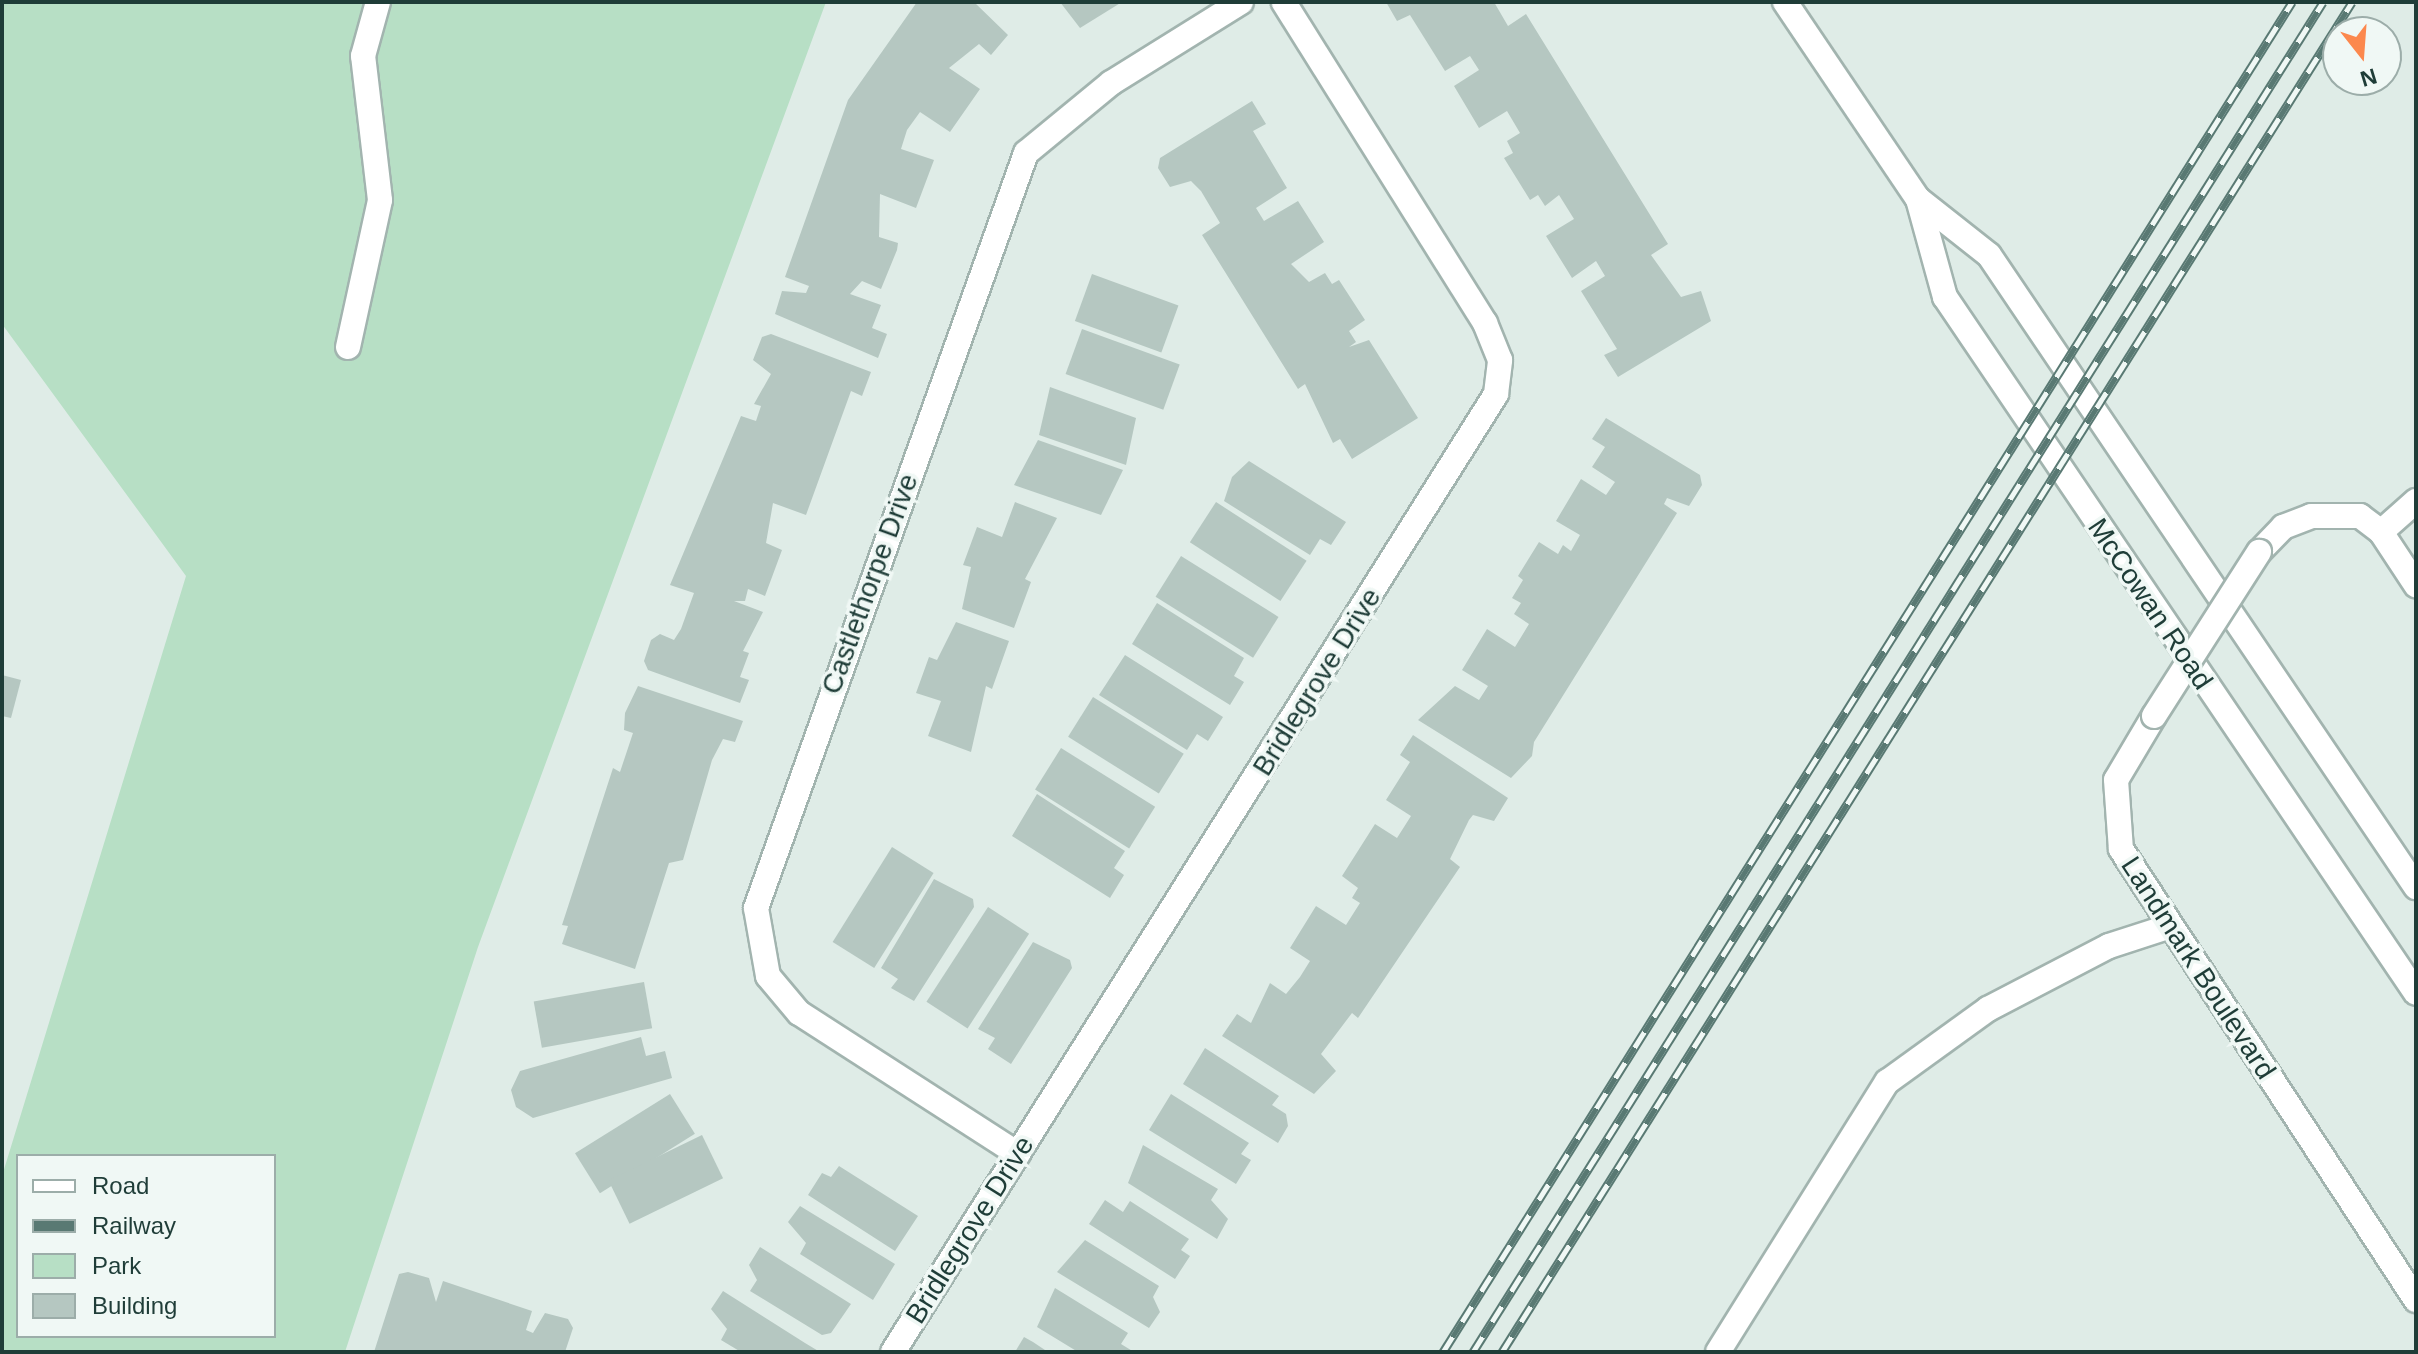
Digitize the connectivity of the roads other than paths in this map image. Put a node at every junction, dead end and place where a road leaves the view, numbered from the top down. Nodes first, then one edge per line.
1 (378, 2) edge
2 (1241, 2) edge
3 (1284, 2) edge
4 (1785, 2) edge
5 (1918, 199) junction
6 (348, 347) dead end
7 (2416, 501) edge
8 (2381, 532) junction
9 (2416, 585) edge
10 (2416, 887) edge
11 (2168, 927) junction
12 (2416, 993) edge
13 (1018, 1154) junction
14 (2416, 1300) edge
15 (893, 1352) edge
16 (1718, 1352) edge

1 - 6 street
2 - 13 street, Castlethorpe Drive
3 - 13 street, Bridlegrove Drive
4 - 5 street, McCowan Road
5 - 10 street, McCowan Road
5 - 12 street, McCowan Road
7 - 8 street
8 - 9 street
8 - 11 street, Landmark Boulevard, bridge
11 - 14 street, Landmark Boulevard
11 - 16 street
13 - 15 street, Bridlegrove Drive

